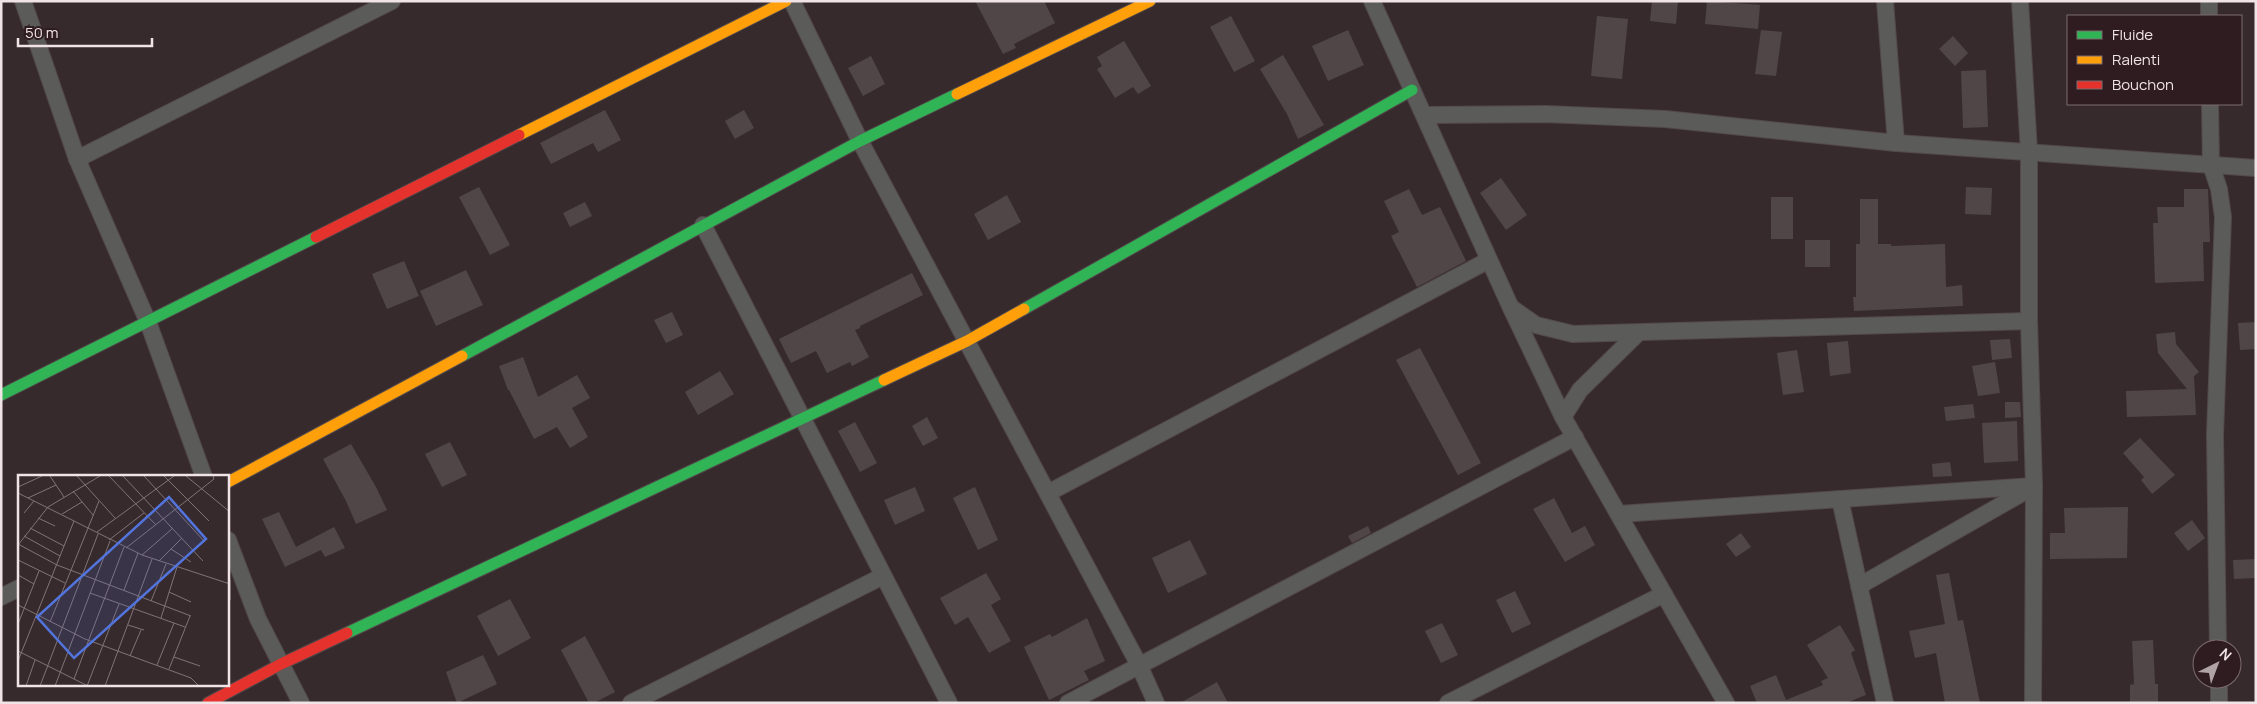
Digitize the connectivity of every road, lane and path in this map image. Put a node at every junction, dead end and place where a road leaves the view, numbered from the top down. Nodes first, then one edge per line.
1 (23, 1) edge
2 (392, 1) edge
3 (786, 1) edge
4 (792, 1) edge
5 (1150, 1) edge
6 (1372, 1) edge
7 (1885, 1) edge
8 (2020, 1) edge
9 (2209, 1) edge
10 (2209, 15) edge
11 (1412, 90) junction
12 (2210, 105) edge
13 (1424, 115) junction
14 (860, 141) junction
15 (1896, 142) junction
16 (2029, 152) junction
17 (77, 159) junction
18 (2210, 165) junction
19 (2256, 168) edge
20 (704, 225) junction
21 (1489, 260) junction
22 (1511, 308) junction
23 (2029, 321) junction
24 (148, 322) junction
25 (1638, 333) junction
26 (967, 341) junction
27 (1, 395) edge
28 (1564, 417) junction
29 (803, 419) junction
30 (1575, 437) junction
31 (204, 475) edge
32 (229, 481) edge
33 (2034, 486) junction
34 (1048, 493) junction
35 (1840, 500) junction
36 (1619, 514) junction
37 (229, 543) edge
38 (883, 576) junction
39 (1859, 586) junction
40 (18, 588) edge
41 (1664, 594) junction
42 (1, 597) edge
43 (2218, 639) edge
44 (281, 664) junction
45 (1140, 665) junction
46 (2218, 689) edge
47 (208, 703) edge
48 (301, 703) edge
49 (631, 703) edge
50 (949, 703) edge
51 (1068, 703) edge
52 (1156, 703) edge
53 (1448, 703) edge
54 (1726, 703) edge
55 (1886, 703) edge
56 (2033, 703) edge
57 (2219, 703) edge

1 - 17 street
2 - 17 street
3 - 24 street
4 - 14 street
5 - 14 street
6 - 11 street
7 - 15 street
8 - 16 street
9 - 10 street
11 - 13 street
11 - 26 street
12 - 18 street
13 - 15 street
13 - 21 street
14 - 20 street
14 - 26 street
15 - 16 street
16 - 18 street
16 - 23 street
17 - 24 street
18 - 19 street
18 - 43 street
20 - 29 street
20 - 32 street
21 - 22 street
21 - 34 street
22 - 25 street
22 - 28 street
23 - 25 street
23 - 33 street
24 - 27 street
24 - 31 street
25 - 28 street
26 - 29 street
26 - 34 street
28 - 30 street
29 - 38 street
29 - 44 street
30 - 36 street
30 - 45 street
33 - 35 street
33 - 39 street
33 - 56 street
34 - 45 street
35 - 36 street
35 - 39 street
36 - 41 street
37 - 44 street
38 - 49 street
38 - 50 street
39 - 55 street
40 - 42 street
41 - 53 street
41 - 54 street
44 - 47 street
44 - 48 street
45 - 51 street
45 - 52 street
46 - 57 street

